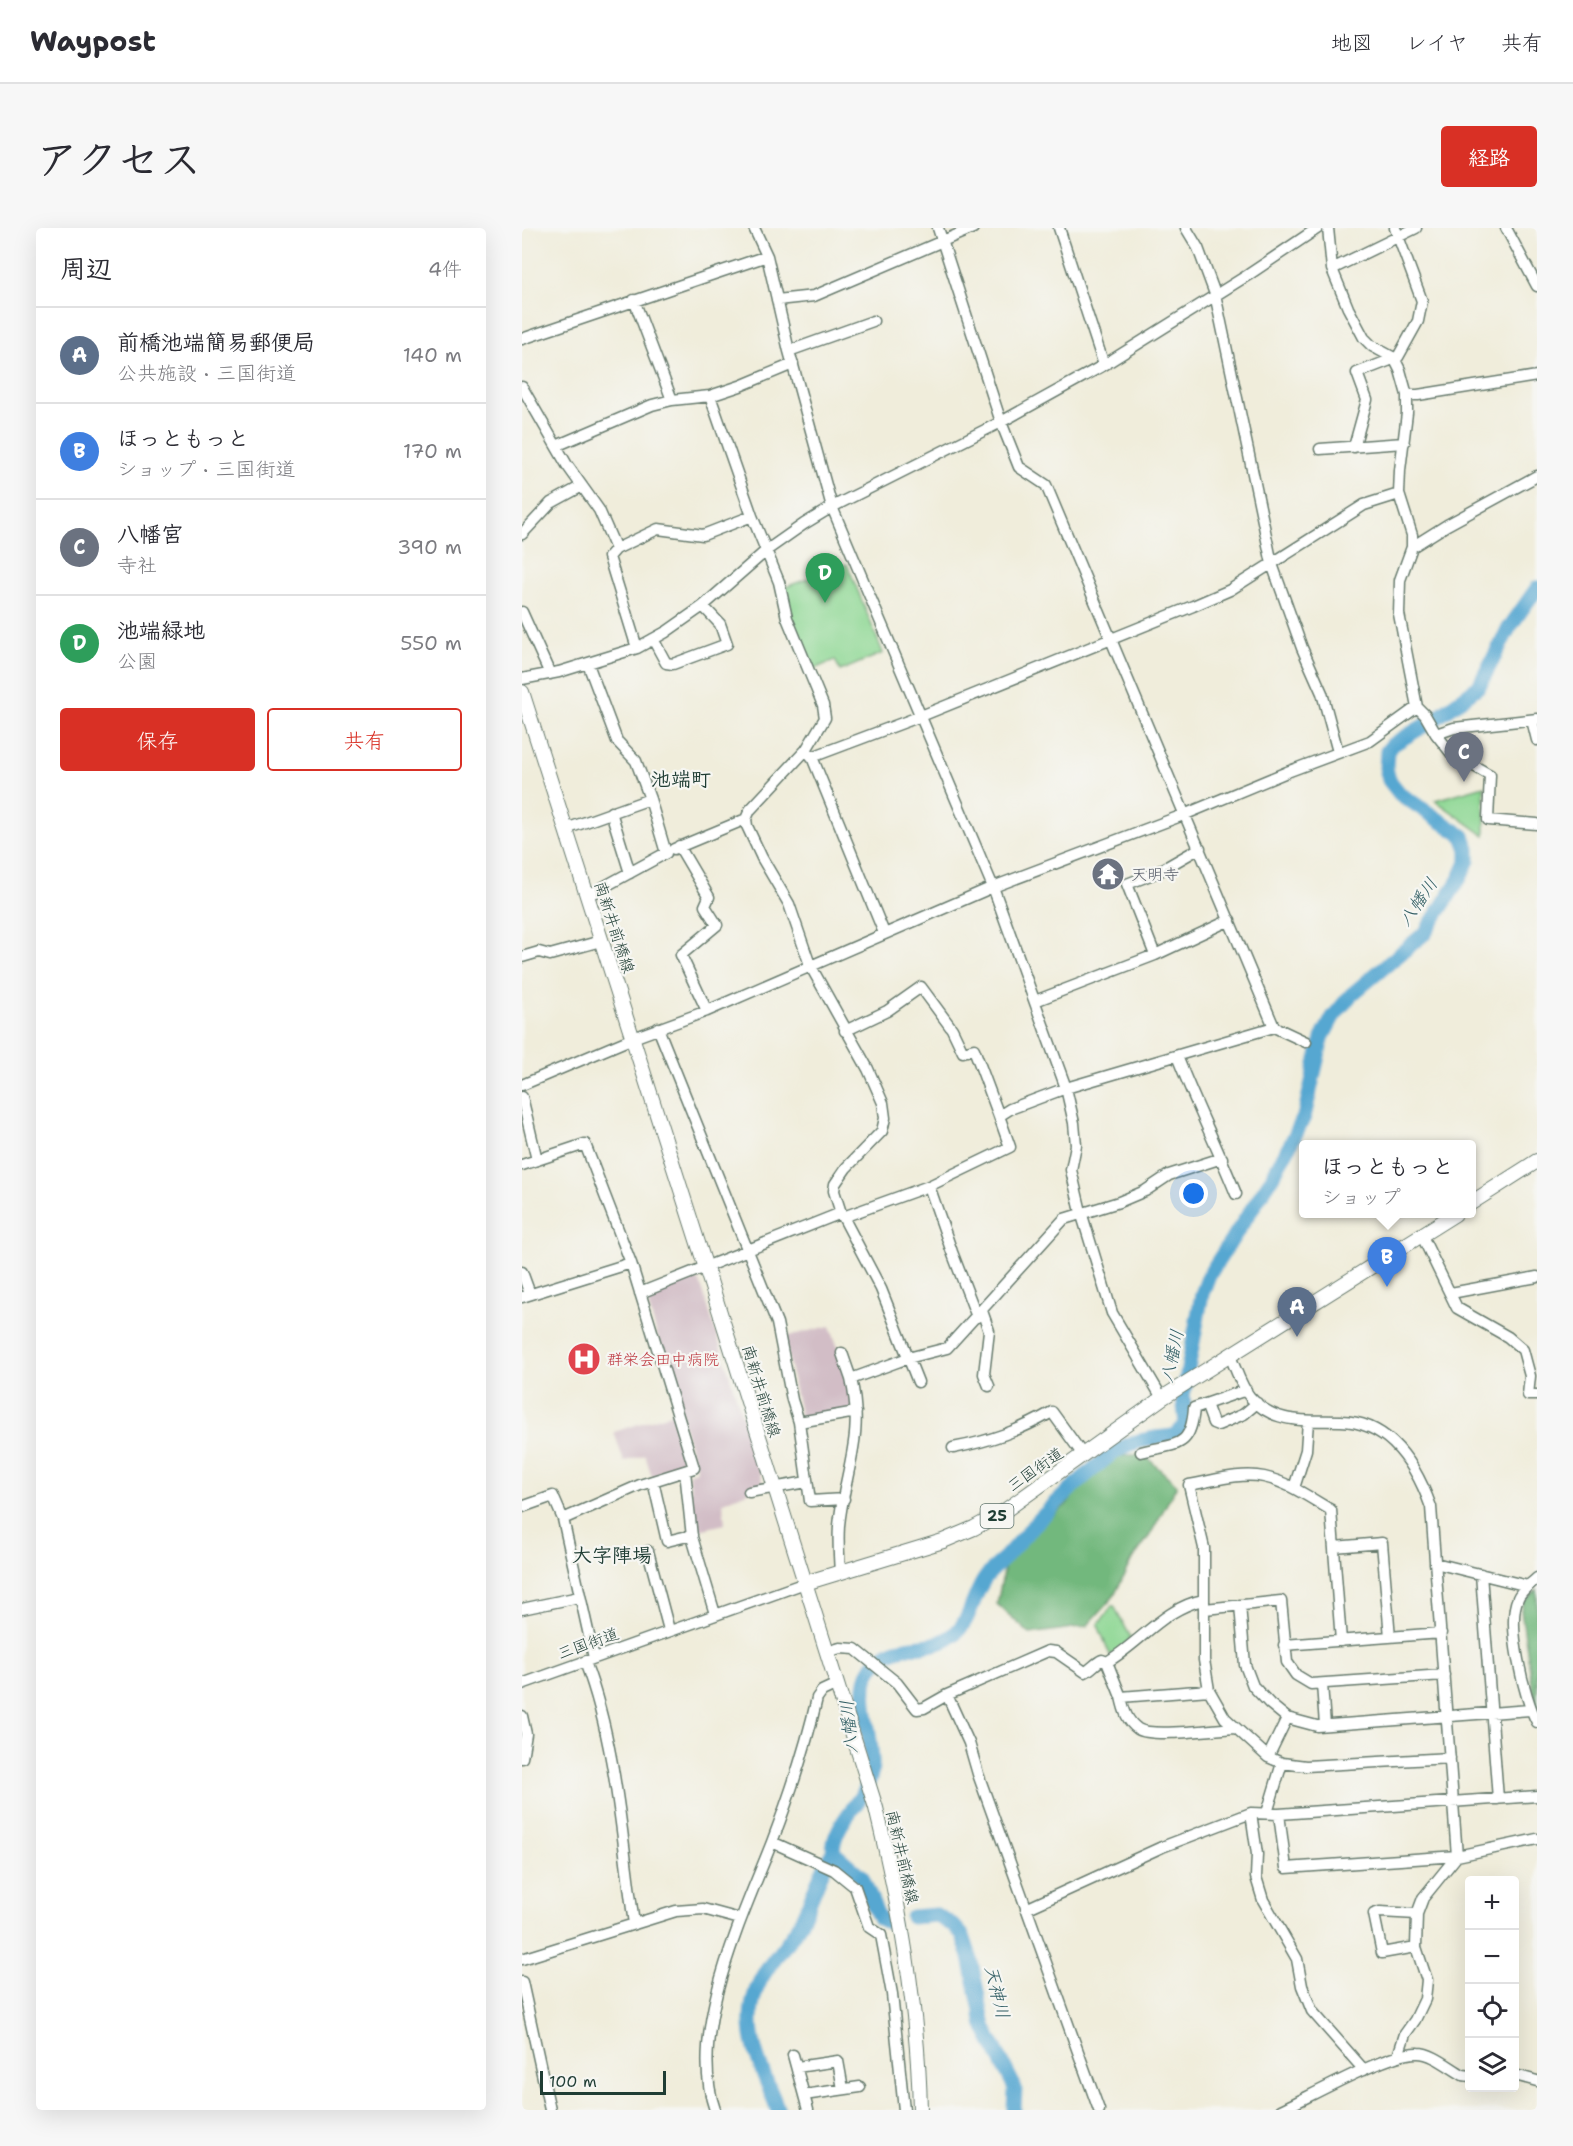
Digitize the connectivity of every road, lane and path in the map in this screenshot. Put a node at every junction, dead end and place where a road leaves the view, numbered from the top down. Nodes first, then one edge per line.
1 (754, 228) edge
2 (938, 228) edge
3 (972, 228) edge
4 (1059, 228) edge
5 (1186, 228) edge
6 (1318, 228) edge
7 (1328, 228) edge
8 (1416, 228) edge
9 (1506, 228) edge
10 (1396, 232) edge
11 (943, 242) junction
12 (767, 256) junction
13 (1537, 260) edge
14 (1528, 268) junction
15 (1332, 269) junction
16 (1537, 286) edge
17 (1215, 294) junction
18 (634, 300) junction
19 (777, 300) junction
20 (873, 321) dead end
21 (522, 339) edge
22 (789, 351) junction
23 (1394, 358) junction
24 (793, 364) junction
25 (1104, 364) junction
26 (1537, 376) edge
27 (522, 387) edge
28 (1407, 395) junction
29 (710, 396) junction
30 (672, 400) junction
31 (1001, 422) junction
32 (1404, 443) junction
33 (556, 446) junction
34 (1354, 447) junction
35 (1320, 449) dead end
36 (1537, 476) edge
37 (582, 486) junction
38 (1399, 494) junction
39 (832, 507) junction
40 (752, 516) junction
41 (522, 534) edge
42 (1412, 547) junction
43 (616, 549) junction
44 (767, 550) junction
45 (1272, 564) junction
46 (703, 606) junction
47 (522, 612) edge
48 (1110, 638) junction
49 (653, 639) junction
50 (637, 648) junction
51 (588, 664) junction
52 (550, 674) junction
53 (522, 679) edge
54 (522, 692) edge
55 (1421, 711) junction
56 (921, 716) junction
57 (1535, 719) edge
58 (1434, 732) junction
59 (1537, 740) edge
60 (1338, 752) junction
61 (809, 754) junction
62 (650, 799) junction
63 (611, 813) junction
64 (1186, 814) junction
65 (746, 819) junction
66 (1537, 824) edge
67 (566, 829) junction
68 (679, 846) junction
69 (1200, 848) junction
70 (666, 853) junction
71 (630, 873) junction
72 (993, 887) junction
73 (587, 896) junction
74 (1230, 920) junction
75 (884, 933) junction
76 (602, 940) junction
77 (1155, 955) junction
78 (522, 957) edge
79 (810, 965) junction
80 (1035, 1001) junction
81 (707, 1011) junction
82 (1274, 1027) junction
83 (658, 1028) junction
84 (845, 1031) junction
85 (633, 1038) junction
86 (1306, 1042) dead end
87 (1177, 1056) junction
88 (522, 1085) edge
89 (1066, 1088) junction
90 (522, 1097) edge
91 (999, 1116) junction
92 (1222, 1158) junction
93 (537, 1160) junction
94 (1537, 1161) edge
95 (522, 1165) edge
96 (929, 1186) junction
97 (1236, 1194) dead end
98 (1476, 1200) edge
99 (1081, 1212) junction
100 (842, 1215) junction
101 (1448, 1218) edge
102 (1422, 1234) junction
103 (748, 1249) junction
104 (630, 1263) junction
105 (705, 1265) junction
106 (522, 1272) edge
107 (1537, 1277) edge
108 (640, 1293) junction
109 (1451, 1293) junction
110 (526, 1296) edge
111 (980, 1314) junction
112 (842, 1353) dead end
113 (1230, 1356) junction
114 (908, 1358) junction
115 (851, 1379) junction
116 (918, 1382) dead end
117 (989, 1386) dead end
118 (1246, 1390) junction
119 (1537, 1395) edge
120 (1162, 1398) junction
121 (1257, 1403) junction
122 (1206, 1404) junction
123 (856, 1412) junction
124 (1308, 1421) junction
125 (799, 1422) junction
126 (953, 1448) dead end
127 (1141, 1452) dead end
128 (1083, 1455) junction
129 (685, 1471) junction
130 (653, 1481) junction
131 (807, 1482) junction
132 (775, 1486) junction
133 (1294, 1488) junction
134 (749, 1492) dead end
135 (844, 1499) junction
136 (522, 1507) edge
137 (562, 1519) junction
138 (692, 1535) junction
139 (1334, 1547) junction
140 (648, 1551) dead end
141 (1436, 1563) junction
142 (840, 1573) junction
143 (1481, 1574) junction
144 (1537, 1578) edge
145 (805, 1583) junction
146 (1528, 1586) junction
147 (579, 1597) junction
148 (1204, 1604) junction
149 (1240, 1605) junction
150 (522, 1609) edge
151 (715, 1614) junction
152 (669, 1630) junction
153 (1441, 1633) junction
154 (1390, 1637) junction
155 (1341, 1641) junction
156 (1284, 1645) junction
157 (827, 1652) junction
158 (590, 1660) junction
159 (1107, 1662) junction
160 (1444, 1675) junction
161 (522, 1684) edge
162 (837, 1684) junction
163 (1322, 1684) junction
164 (1209, 1690) junction
165 (947, 1695) junction
166 (1121, 1698) junction
167 (1530, 1710) junction
168 (1491, 1713) junction
169 (522, 1716) edge
170 (1447, 1717) junction
171 (1287, 1718) junction
172 (1537, 1722) edge
173 (1325, 1725) junction
174 (1235, 1728) junction
175 (1268, 1757) junction
176 (522, 1758) edge
177 (1450, 1758) junction
178 (1282, 1764) junction
179 (1537, 1796) edge
180 (1498, 1799) junction
181 (1453, 1803) junction
182 (1251, 1813) junction
183 (1267, 1813) junction
184 (1279, 1814) junction
185 (1537, 1839) edge
186 (772, 1842) junction
187 (1457, 1856) junction
188 (1026, 1909) junction
189 (1417, 1914) junction
190 (740, 1919) junction
191 (634, 1924) junction
192 (903, 1935) junction
193 (883, 1939) junction
194 (1416, 1947) junction
195 (522, 1959) edge
196 (522, 1982) edge
197 (912, 1992) junction
198 (892, 1994) junction
199 (793, 2055) dead end
200 (1398, 2056) junction
201 (796, 2067) junction
202 (1364, 2070) junction
203 (1465, 2075) edge
204 (1519, 2076) edge
205 (1537, 2080) edge
206 (860, 2087) dead end
207 (843, 2089) junction
208 (804, 2095) junction
209 (550, 2110) edge
210 (715, 2110) edge
211 (808, 2110) edge
212 (904, 2110) edge
213 (920, 2110) edge
214 (1099, 2110) edge
215 (1281, 2110) edge

1 - 12 street
2 - 11 street
3 - 11 street
4 - 25 street
5 - 17 street
6 - 17 street
7 - 15 street
8 - 10 street
9 - 14 street
10 - 15 street
10 - 23 street
11 - 19 street
11 - 31 street
12 - 18 street
12 - 19 street
13 - 14 street
14 - 16 street
15 - 23 street
17 - 25 street
17 - 45 street
18 - 21 street
18 - 30 street
19 - 22 street
20 - 22 street
22 - 24 street
23 - 28 street
23 - 34 street
24 - 29 street
24 - 39 street
25 - 31 street
26 - 28 street
27 - 33 street
28 - 32 street
29 - 30 street
29 - 40 street
30 - 33 street
31 - 39 street
31 - 48 street
32 - 34 street
32 - 38 street
33 - 37 street
34 - 35 street
36 - 42 street
37 - 41 street
37 - 43 street
38 - 42 street
38 - 45 street
39 - 44 street
39 - 56 street
40 - 43 street
40 - 44 street
42 - 55 street
43 - 50 street
44 - 46 street
44 - 61 street
45 - 48 street
45 - 60 street
46 - 49 street
46 - 49 street
47 - 52 street
48 - 56 street
48 - 64 street
49 - 50 street
50 - 51 street
51 - 52 street
51 - 62 street
52 - 53 street
54 - 67 main road, 南新井前橋線
55 - 58 street
55 - 60 street
56 - 61 street
56 - 72 street
57 - 58 street
57 - 59 street
58 - 66 street
60 - 64 street
61 - 65 street
61 - 75 street
62 - 63 street
62 - 70 street
63 - 67 street
63 - 71 street
64 - 69 street
64 - 72 street
65 - 68 street
65 - 79 street
67 - 73 main road, 南新井前橋線
68 - 70 street
68 - 81 street
69 - 74 street
69 - 77 street
70 - 71 street
71 - 73 street
72 - 75 street
72 - 80 street
73 - 76 main road, 南新井前橋線
74 - 77 street
74 - 82 street
75 - 79 street
76 - 78 street
76 - 85 main road, 南新井前橋線
77 - 80 street
79 - 81 street
79 - 84 street
80 - 89 street
81 - 83 street
82 - 86 street
82 - 87 street
83 - 85 street
83 - 103 street
84 - 91 street
84 - 100 street
85 - 88 street
85 - 105 main road, 南新井前橋線
87 - 89 street
87 - 92 street
89 - 91 street
89 - 99 street
90 - 93 street
91 - 96 street
92 - 97 street
92 - 99 street
93 - 95 street
93 - 104 street
94 - 98 main road
96 - 100 street
96 - 111 street
99 - 111 street
99 - 120 street
100 - 103 street
100 - 114 street
101 - 102 main road, 三国街道 / 25
102 - 109 street
102 - 113 main road, 三国街道 / 25
103 - 105 street
103 - 125 street
104 - 108 street
104 - 110 street
105 - 108 street
105 - 132 main road, 南新井前橋線
106 - 110 street
107 - 109 street
108 - 129 street
109 - 119 street
111 - 114 street
111 - 117 street
112 - 115 street
113 - 118 street
113 - 120 main road, 三国街道 / 25
114 - 115 street
114 - 116 street
115 - 123 street
118 - 121 street
118 - 122 street
120 - 128 main road, 三国街道 / 25
121 - 122 street
121 - 124 street
122 - 127 street
123 - 125 street
123 - 135 street
124 - 133 street
124 - 141 street
125 - 131 street
126 - 128 street
128 - 142 main road, 三国街道 / 25
129 - 130 street
129 - 138 street
130 - 137 street
130 - 138 street
131 - 132 street
131 - 135 street
132 - 134 street
132 - 145 main road, 南新井前橋線
133 - 139 street
133 - 148 street
135 - 142 street
136 - 137 street
137 - 147 street
138 - 151 street
139 - 154 street
139 - 155 street
140 - 152 street
141 - 143 street
141 - 153 street
142 - 145 main road, 三国街道 / 25
143 - 146 street
143 - 168 street
144 - 146 street
145 - 151 street, 三国街道
145 - 157 main road, 南新井前橋線
146 - 167 street
147 - 150 street
147 - 158 street
148 - 149 street
148 - 159 street
148 - 164 street
149 - 156 street
149 - 171 street
151 - 152 street, 三国街道
152 - 158 street, 三国街道
153 - 154 street
153 - 160 street
154 - 155 street
155 - 156 street
156 - 163 street
157 - 162 main road, 南新井前橋線
157 - 165 street
158 - 161 street, 三国街道
158 - 191 street
159 - 165 street
159 - 166 street
160 - 163 street
160 - 170 street
162 - 186 street
162 - 192 main road, 南新井前橋線
163 - 173 street
164 - 166 street
164 - 174 street
165 - 188 street
166 - 174 street
167 - 168 street
167 - 172 street
168 - 170 street
168 - 180 street
169 - 176 street
170 - 173 street
170 - 177 street
171 - 173 street
171 - 175 street
174 - 175 street
175 - 178 street
177 - 178 street
177 - 181 street
178 - 183 street
179 - 180 street
180 - 181 street
181 - 184 street
181 - 187 street
182 - 183 street
182 - 188 street
182 - 202 street
183 - 184 street
184 - 187 street
185 - 187 street
186 - 190 street
186 - 193 street
187 - 189 street
188 - 214 street
189 - 194 street
189 - 194 street
190 - 191 street
190 - 210 street
191 - 195 street
192 - 193 street
192 - 197 main road, 南新井前橋線
193 - 198 street
194 - 200 street
196 - 209 street
197 - 198 street
197 - 213 main road, 南新井前橋線
198 - 212 street
199 - 201 street
200 - 202 street
200 - 203 street
201 - 207 street
201 - 208 street
202 - 215 street
204 - 205 street
206 - 207 street
207 - 208 street
208 - 211 street

